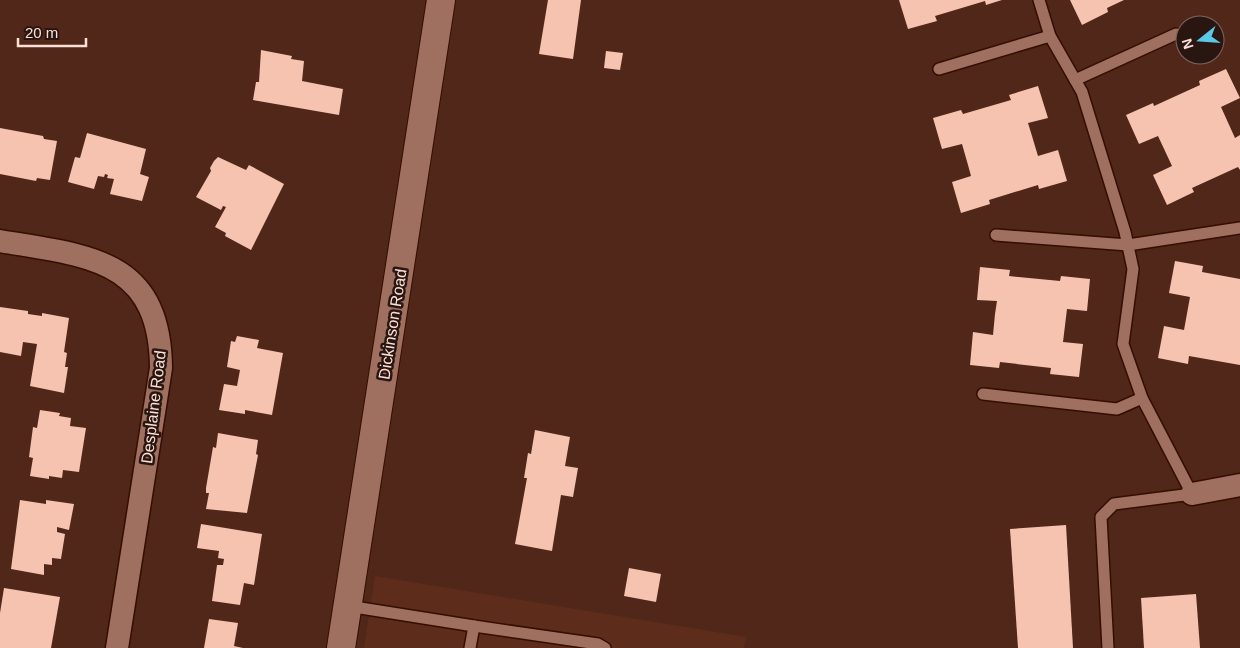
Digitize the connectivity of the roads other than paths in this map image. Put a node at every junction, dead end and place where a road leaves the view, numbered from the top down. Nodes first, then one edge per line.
1 (441, 0) edge
2 (1039, 0) edge
3 (1175, 34) edge
4 (1050, 36) junction
5 (939, 69) dead end
6 (1075, 80) junction
7 (1240, 228) edge
8 (996, 235) dead end
9 (0, 241) edge
10 (1128, 245) junction
11 (983, 394) dead end
12 (1142, 398) junction
13 (1240, 485) edge
14 (1192, 494) junction
15 (348, 606) junction
16 (474, 626) junction
17 (117, 648) edge
18 (341, 648) edge
19 (470, 648) edge
20 (605, 648) edge
21 (1108, 648) edge

1 - 15 street, Dickinson Road
2 - 4 lane
3 - 6 lane
4 - 5 lane
4 - 6 lane
6 - 10 lane
7 - 10 lane
8 - 10 lane
9 - 17 street, Desplaine Road
10 - 12 lane
11 - 12 lane
12 - 14 lane
13 - 14 street
14 - 21 lane
15 - 16 lane
15 - 18 street, Dickinson Road
16 - 19 lane
16 - 20 lane

